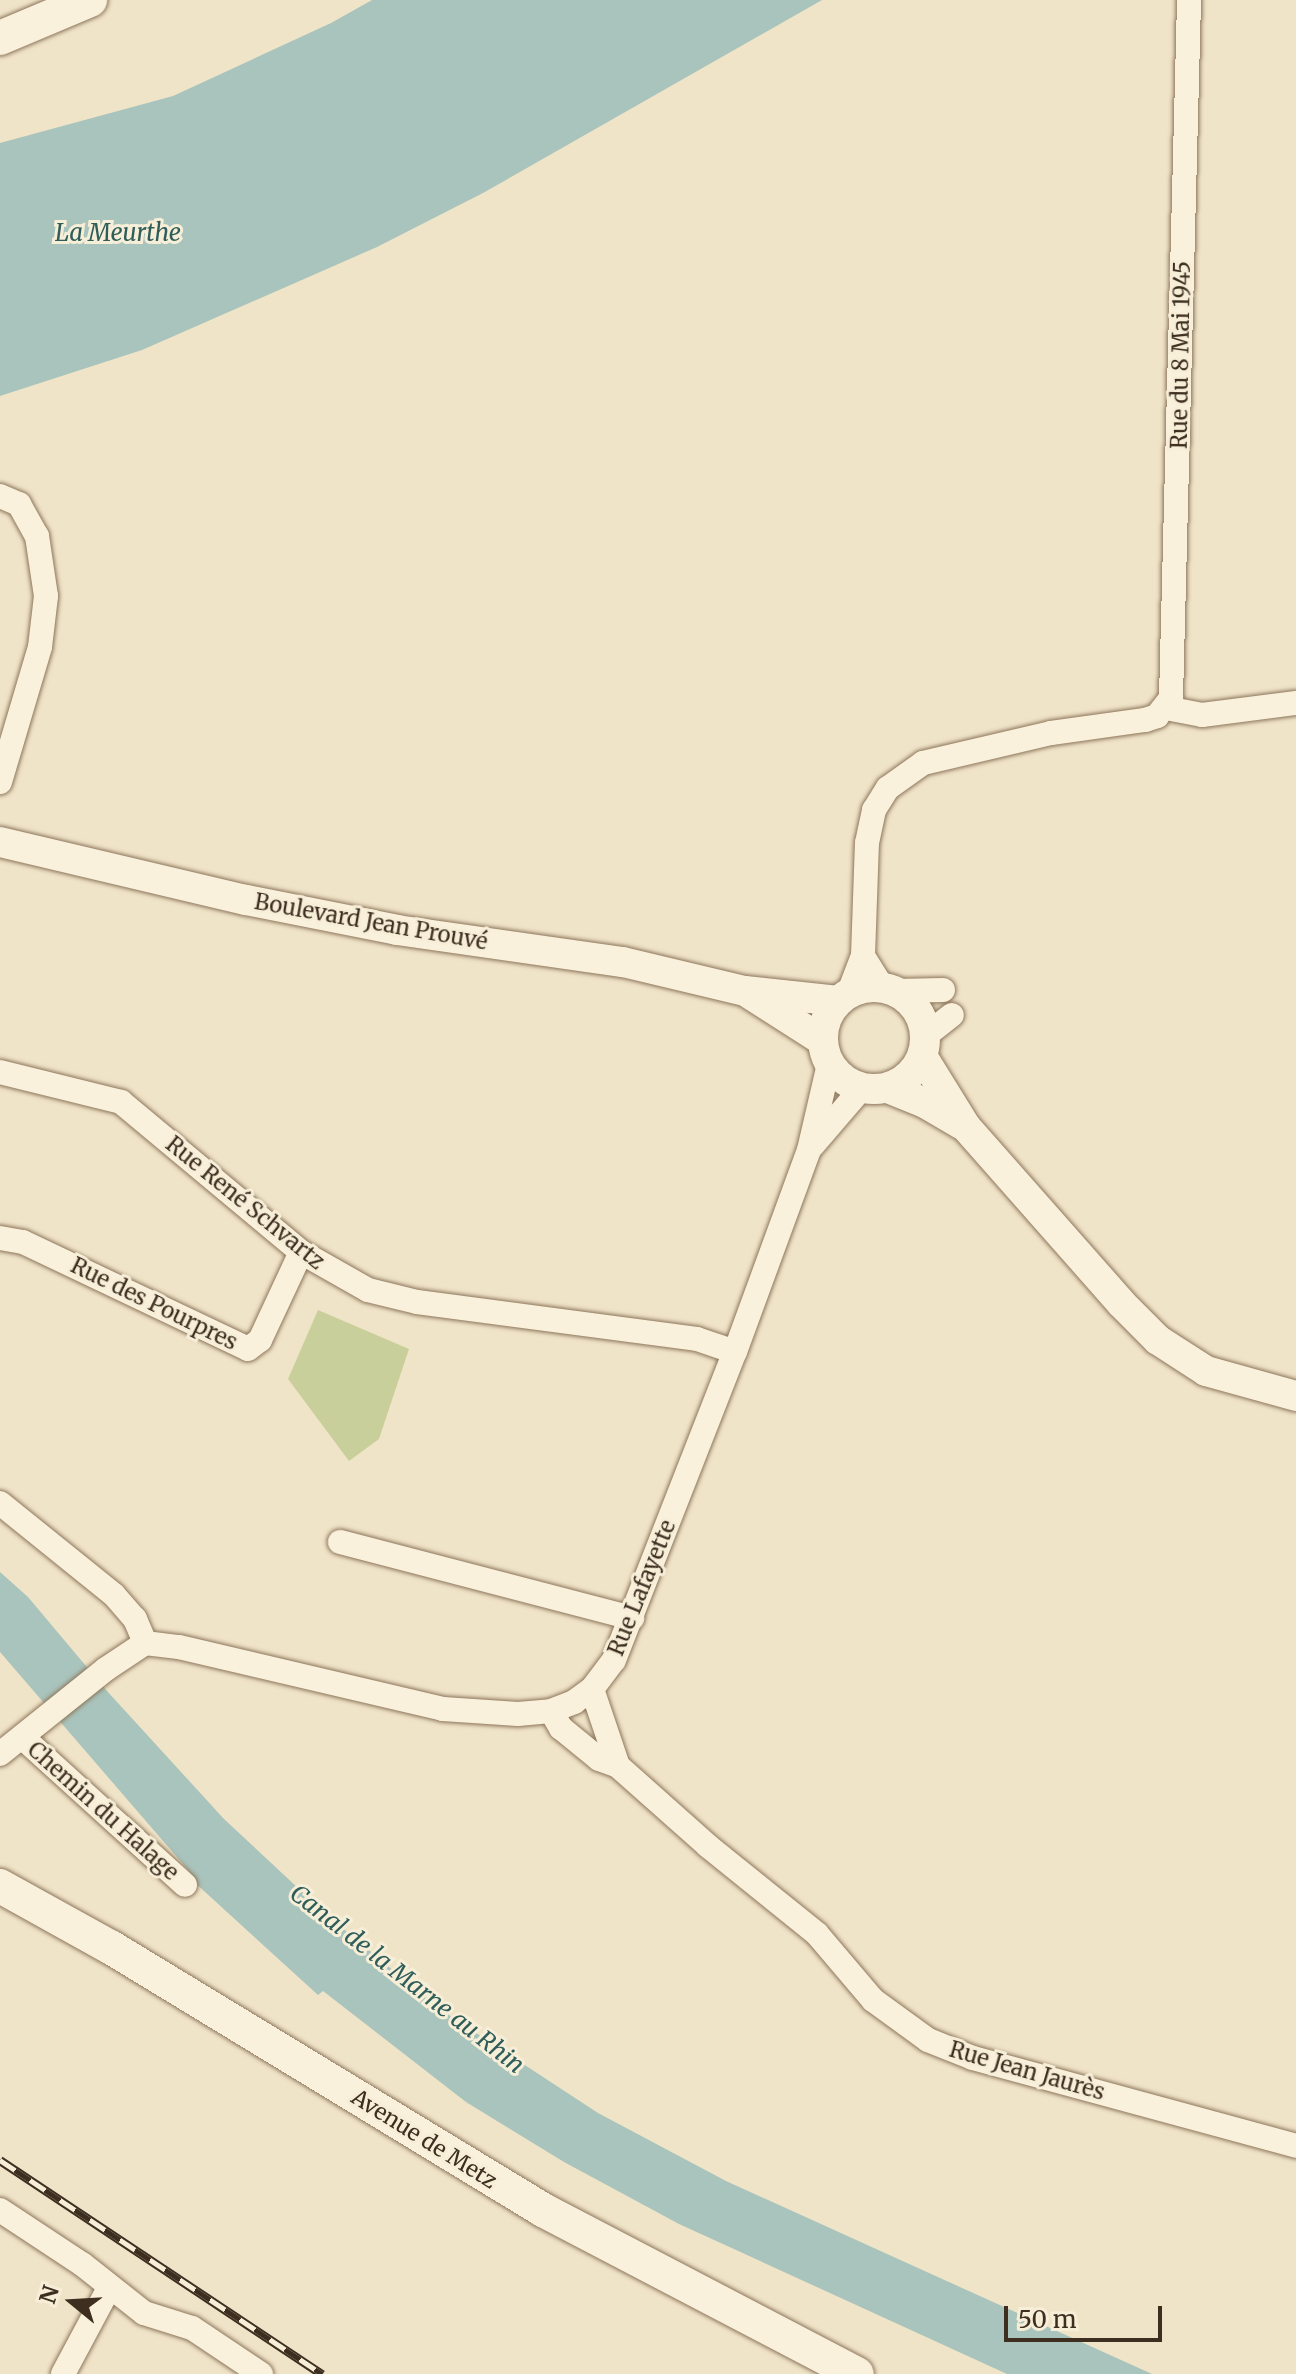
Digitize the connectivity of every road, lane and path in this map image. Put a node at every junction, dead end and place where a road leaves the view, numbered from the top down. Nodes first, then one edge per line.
1 (90, 0) edge
2 (1189, 0) edge
3 (0, 38) edge
4 (0, 496) edge
5 (1296, 703) edge
6 (1166, 708) junction
7 (0, 782) edge
8 (0, 842) edge
9 (863, 956) junction
10 (889, 989) junction
11 (943, 990) dead end
12 (745, 991) junction
13 (844, 997) junction
14 (952, 1015) dead end
15 (924, 1046) junction
16 (826, 1052) junction
17 (0, 1072) edge
18 (875, 1088) junction
19 (966, 1127) junction
20 (809, 1150) junction
21 (0, 1238) edge
22 (301, 1252) junction
23 (735, 1352) junction
24 (1296, 1396) edge
25 (0, 1503) edge
26 (340, 1542) dead end
27 (632, 1618) junction
28 (145, 1643) junction
29 (592, 1689) junction
30 (551, 1711) junction
31 (31, 1730) junction
32 (0, 1754) edge
33 (618, 1766) junction
34 (185, 1885) dead end
35 (0, 1886) edge
36 (1296, 2146) edge
37 (0, 2210) edge
38 (109, 2288) junction
39 (230, 2365) edge
40 (63, 2374) edge
41 (261, 2374) edge
42 (857, 2374) edge

1 - 3 main road
2 - 6 street, Rue du 8 Mai 1945
4 - 7 street
5 - 6 street
6 - 9 street
8 - 12 street, Boulevard Jean Prouvé
9 - 10 street
9 - 13 street
10 - 11 street
10 - 13 street
10 - 15 street
12 - 13 street, Boulevard Jean Prouvé
12 - 16 street, Boulevard Jean Prouvé
13 - 16 street
14 - 15 street
15 - 18 street
15 - 19 street
16 - 18 street
16 - 20 street, Rue Lafayette
17 - 22 street, Rue René Schvartz
18 - 19 street
18 - 20 street, Rue Lafayette
19 - 24 street
20 - 23 street, Rue Lafayette
21 - 22 street, Rue des Pourpres
22 - 23 street, Rue René Schvartz
23 - 27 street, Rue Lafayette
25 - 28 street
26 - 27 street
27 - 29 street, Rue Lafayette
28 - 30 street, Rue Lafayette
28 - 31 street
29 - 30 street, Rue Lafayette
29 - 33 street, Rue Jean Jaurès
30 - 33 street, Rue Jean Jaurès
31 - 32 street
31 - 34 street, Chemin du Halage
33 - 36 street, Rue Jean Jaurès
35 - 42 main road, Avenue de Metz
37 - 38 street
38 - 39 street
38 - 40 street
39 - 41 street

